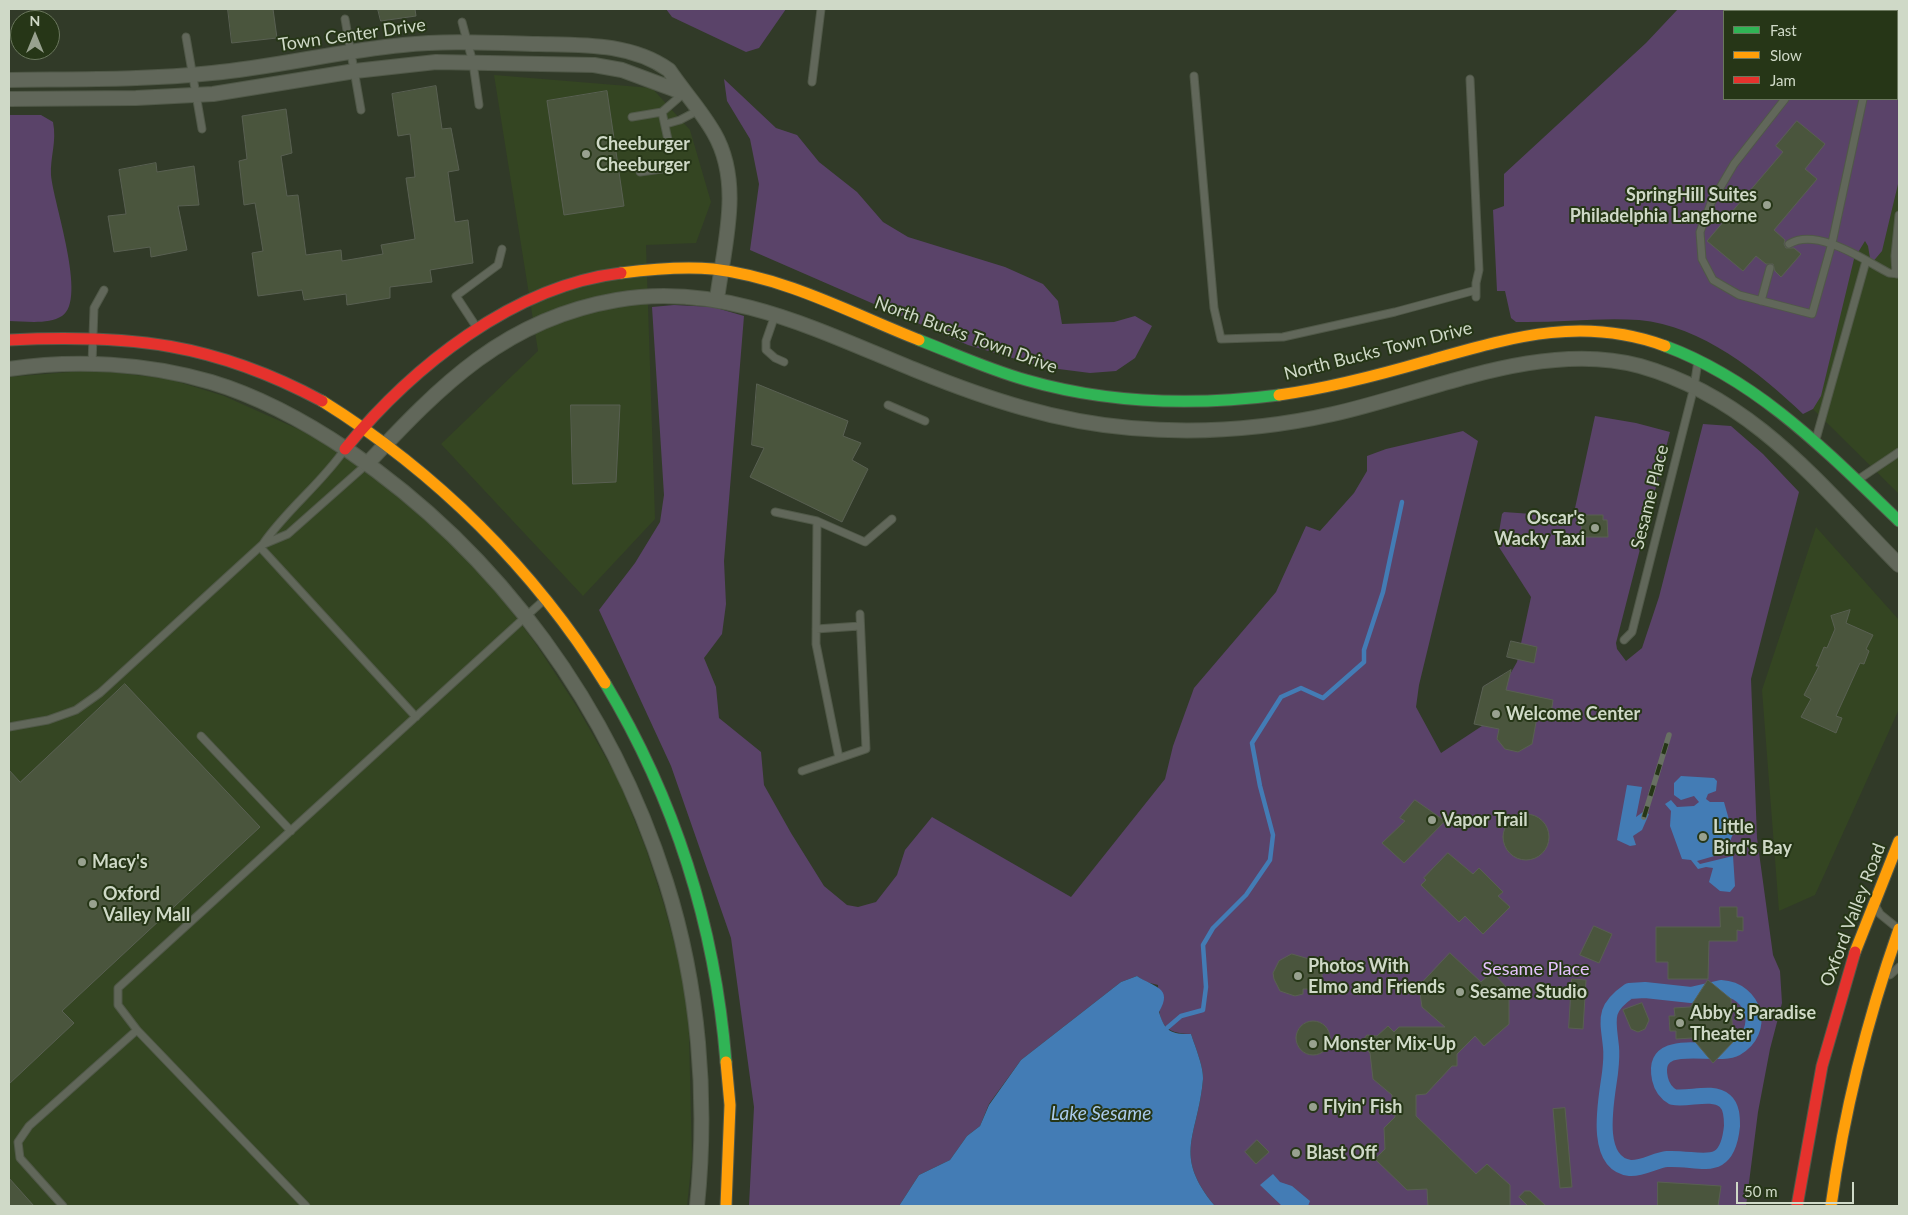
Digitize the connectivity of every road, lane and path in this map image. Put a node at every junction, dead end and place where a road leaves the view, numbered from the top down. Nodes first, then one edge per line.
1 (821, 9) edge
2 (345, 19) dead end
3 (462, 22) dead end
4 (186, 37) dead end
5 (469, 43) junction
6 (351, 52) junction
7 (473, 63) junction
8 (355, 71) junction
9 (194, 75) junction
10 (1194, 76) dead end
11 (9, 80) edge
12 (1470, 80) dead end
13 (812, 82) dead end
14 (684, 93) junction
15 (197, 95) junction
16 (9, 99) edge
17 (1784, 100) edge
18 (1863, 100) edge
19 (479, 105) dead end
20 (362, 110) dead end
21 (699, 110) junction
22 (662, 112) junction
23 (632, 117) dead end
24 (666, 124) junction
25 (202, 129) dead end
26 (670, 149) dead end
27 (676, 167) dead end
28 (640, 172) dead end
29 (1899, 215) edge
30 (1832, 243) junction
31 (1789, 244) dead end
32 (502, 249) dead end
33 (1866, 261) junction
34 (1770, 268) dead end
35 (720, 271) junction
36 (1898, 274) edge
37 (104, 290) dead end
38 (716, 299) junction
39 (1761, 300) junction
40 (775, 315) junction
41 (477, 328) junction
42 (93, 338) junction
43 (9, 340) edge
44 (1698, 358) junction
45 (784, 362) dead end
46 (92, 364) junction
47 (9, 369) edge
48 (1694, 387) junction
49 (888, 405) dead end
50 (924, 421) dead end
51 (362, 427) junction
52 (1816, 442) junction
53 (386, 444) junction
54 (345, 449) junction
55 (1899, 452) edge
56 (368, 464) junction
57 (1857, 481) junction
58 (775, 512) dead end
59 (892, 519) dead end
60 (817, 521) junction
61 (1899, 521) edge
62 (261, 546) junction
63 (1899, 565) edge
64 (546, 598) junction
65 (860, 614) dead end
66 (525, 616) junction
67 (860, 626) junction
68 (816, 629) junction
69 (1624, 640) dead end
70 (416, 718) junction
71 (9, 727) edge
72 (202, 736) dead end
73 (839, 758) junction
74 (802, 771) dead end
75 (291, 831) junction
76 (1899, 841) edge
77 (1873, 902) junction
78 (1899, 929) edge
79 (1899, 967) edge
80 (1878, 991) junction
81 (137, 1030) junction
82 (63, 1206) edge
83 (306, 1206) edge
84 (697, 1206) edge
85 (726, 1206) edge
86 (1797, 1206) edge
87 (1831, 1206) edge

1 - 13 lane
2 - 6 lane
3 - 5 lane
4 - 9 lane
5 - 6 street, Town Center Drive
5 - 7 lane
5 - 14 street, Town Center Drive
6 - 8 lane
6 - 9 street, Town Center Drive
7 - 8 street, Town Center Drive
7 - 14 street, Town Center Drive
7 - 19 lane
8 - 15 street, Town Center Drive
8 - 20 lane
9 - 11 street, Town Center Drive
9 - 15 lane
10 - 12 lane
14 - 21 street, Town Center Drive
14 - 22 lane
15 - 16 street, Town Center Drive
15 - 25 lane
17 - 39 lane
18 - 30 lane
21 - 24 lane
21 - 35 street, Town Center Drive
22 - 23 lane
22 - 24 lane
24 - 26 lane
27 - 28 lane
29 - 36 lane
30 - 31 lane
30 - 33 lane
30 - 39 lane
32 - 41 lane
33 - 36 lane
33 - 52 lane
34 - 39 lane
35 - 38 street, Town Center Drive
35 - 41 street, North Bucks Town Drive
35 - 44 street, North Bucks Town Drive
37 - 42 lane
38 - 40 street
38 - 53 street
40 - 45 lane
40 - 48 street
41 - 51 street, North Bucks Town Drive
42 - 43 street
42 - 46 lane
42 - 51 street
44 - 48 lane, Sesame Place
44 - 52 street, North Bucks Town Drive
46 - 47 street
46 - 54 street
48 - 63 street
48 - 69 lane, Sesame Place
49 - 50 lane
51 - 53 street
51 - 54 street, North Bucks Town Drive
52 - 57 street, North Bucks Town Drive
53 - 56 street
53 - 64 street
54 - 56 street
54 - 62 lane
55 - 57 lane
56 - 62 lane
56 - 66 street
57 - 61 street, North Bucks Town Drive
58 - 60 lane
59 - 60 lane
60 - 68 lane
62 - 70 lane
62 - 71 lane
64 - 66 lane
64 - 85 street
65 - 67 lane
66 - 70 lane
66 - 84 street
67 - 68 lane
67 - 73 lane
68 - 73 lane
70 - 75 lane
72 - 75 lane
73 - 74 lane
75 - 81 lane
76 - 77 street, Oxford Valley Road
77 - 78 lane
77 - 86 street, Oxford Valley Road
78 - 80 street
79 - 80 lane
80 - 87 street
81 - 82 lane
81 - 83 lane

